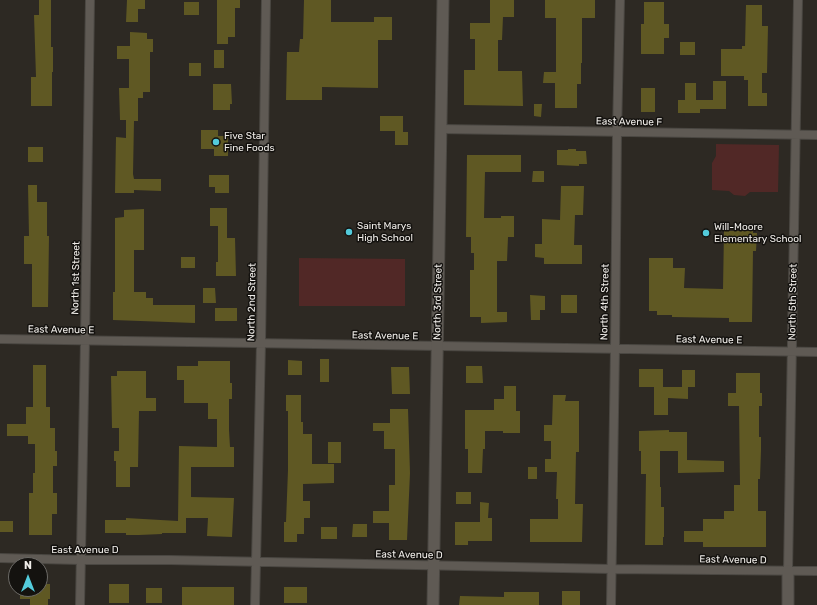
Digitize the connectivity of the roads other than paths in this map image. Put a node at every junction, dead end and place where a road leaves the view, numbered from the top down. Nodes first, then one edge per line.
1 (90, 0) edge
2 (266, 0) edge
3 (443, 0) edge
4 (620, 0) edge
5 (798, 0) edge
6 (441, 129) junction
7 (617, 132) junction
8 (796, 135) junction
9 (817, 135) edge
10 (0, 339) edge
11 (85, 340) junction
12 (261, 343) junction
13 (438, 347) junction
14 (615, 350) junction
15 (792, 352) junction
16 (817, 352) edge
17 (0, 558) edge
18 (80, 560) junction
19 (256, 561) junction
20 (434, 565) junction
21 (611, 569) junction
22 (788, 571) junction
23 (817, 571) edge
24 (80, 605) edge
25 (255, 605) edge
26 (433, 605) edge
27 (611, 605) edge
28 (788, 605) edge

1 - 11 street, North 1st Street
2 - 12 street, North 2nd Street
3 - 6 street, North 3rd Street
4 - 7 street, North 4th Street
5 - 8 street, North 5th Street
6 - 7 street, East Avenue F
6 - 13 street, North 3rd Street
7 - 8 street, East Avenue F
7 - 14 street, North 4th Street
8 - 9 street, East Avenue F
8 - 15 street, North 5th Street
10 - 11 street, East Avenue E
11 - 12 street, East Avenue E
11 - 18 street, North 1st Street
12 - 13 street, East Avenue E
12 - 19 street, North 2nd Street
13 - 14 street, East Avenue E
13 - 20 street, North 3rd Street
14 - 15 street, East Avenue E
14 - 21 street, North 4th Street
15 - 16 street, East Avenue E
15 - 22 street, North 5th Street
17 - 18 street, East Avenue D
18 - 19 street, East Avenue D
18 - 24 street, North 1st Street
19 - 20 street, East Avenue D
19 - 25 street, North 2nd Street
20 - 21 street, East Avenue D
20 - 26 street, North 3rd Street
21 - 22 street, East Avenue D
21 - 27 street, North 4th Street
22 - 23 street, East Avenue D
22 - 28 street, North 5th Street

